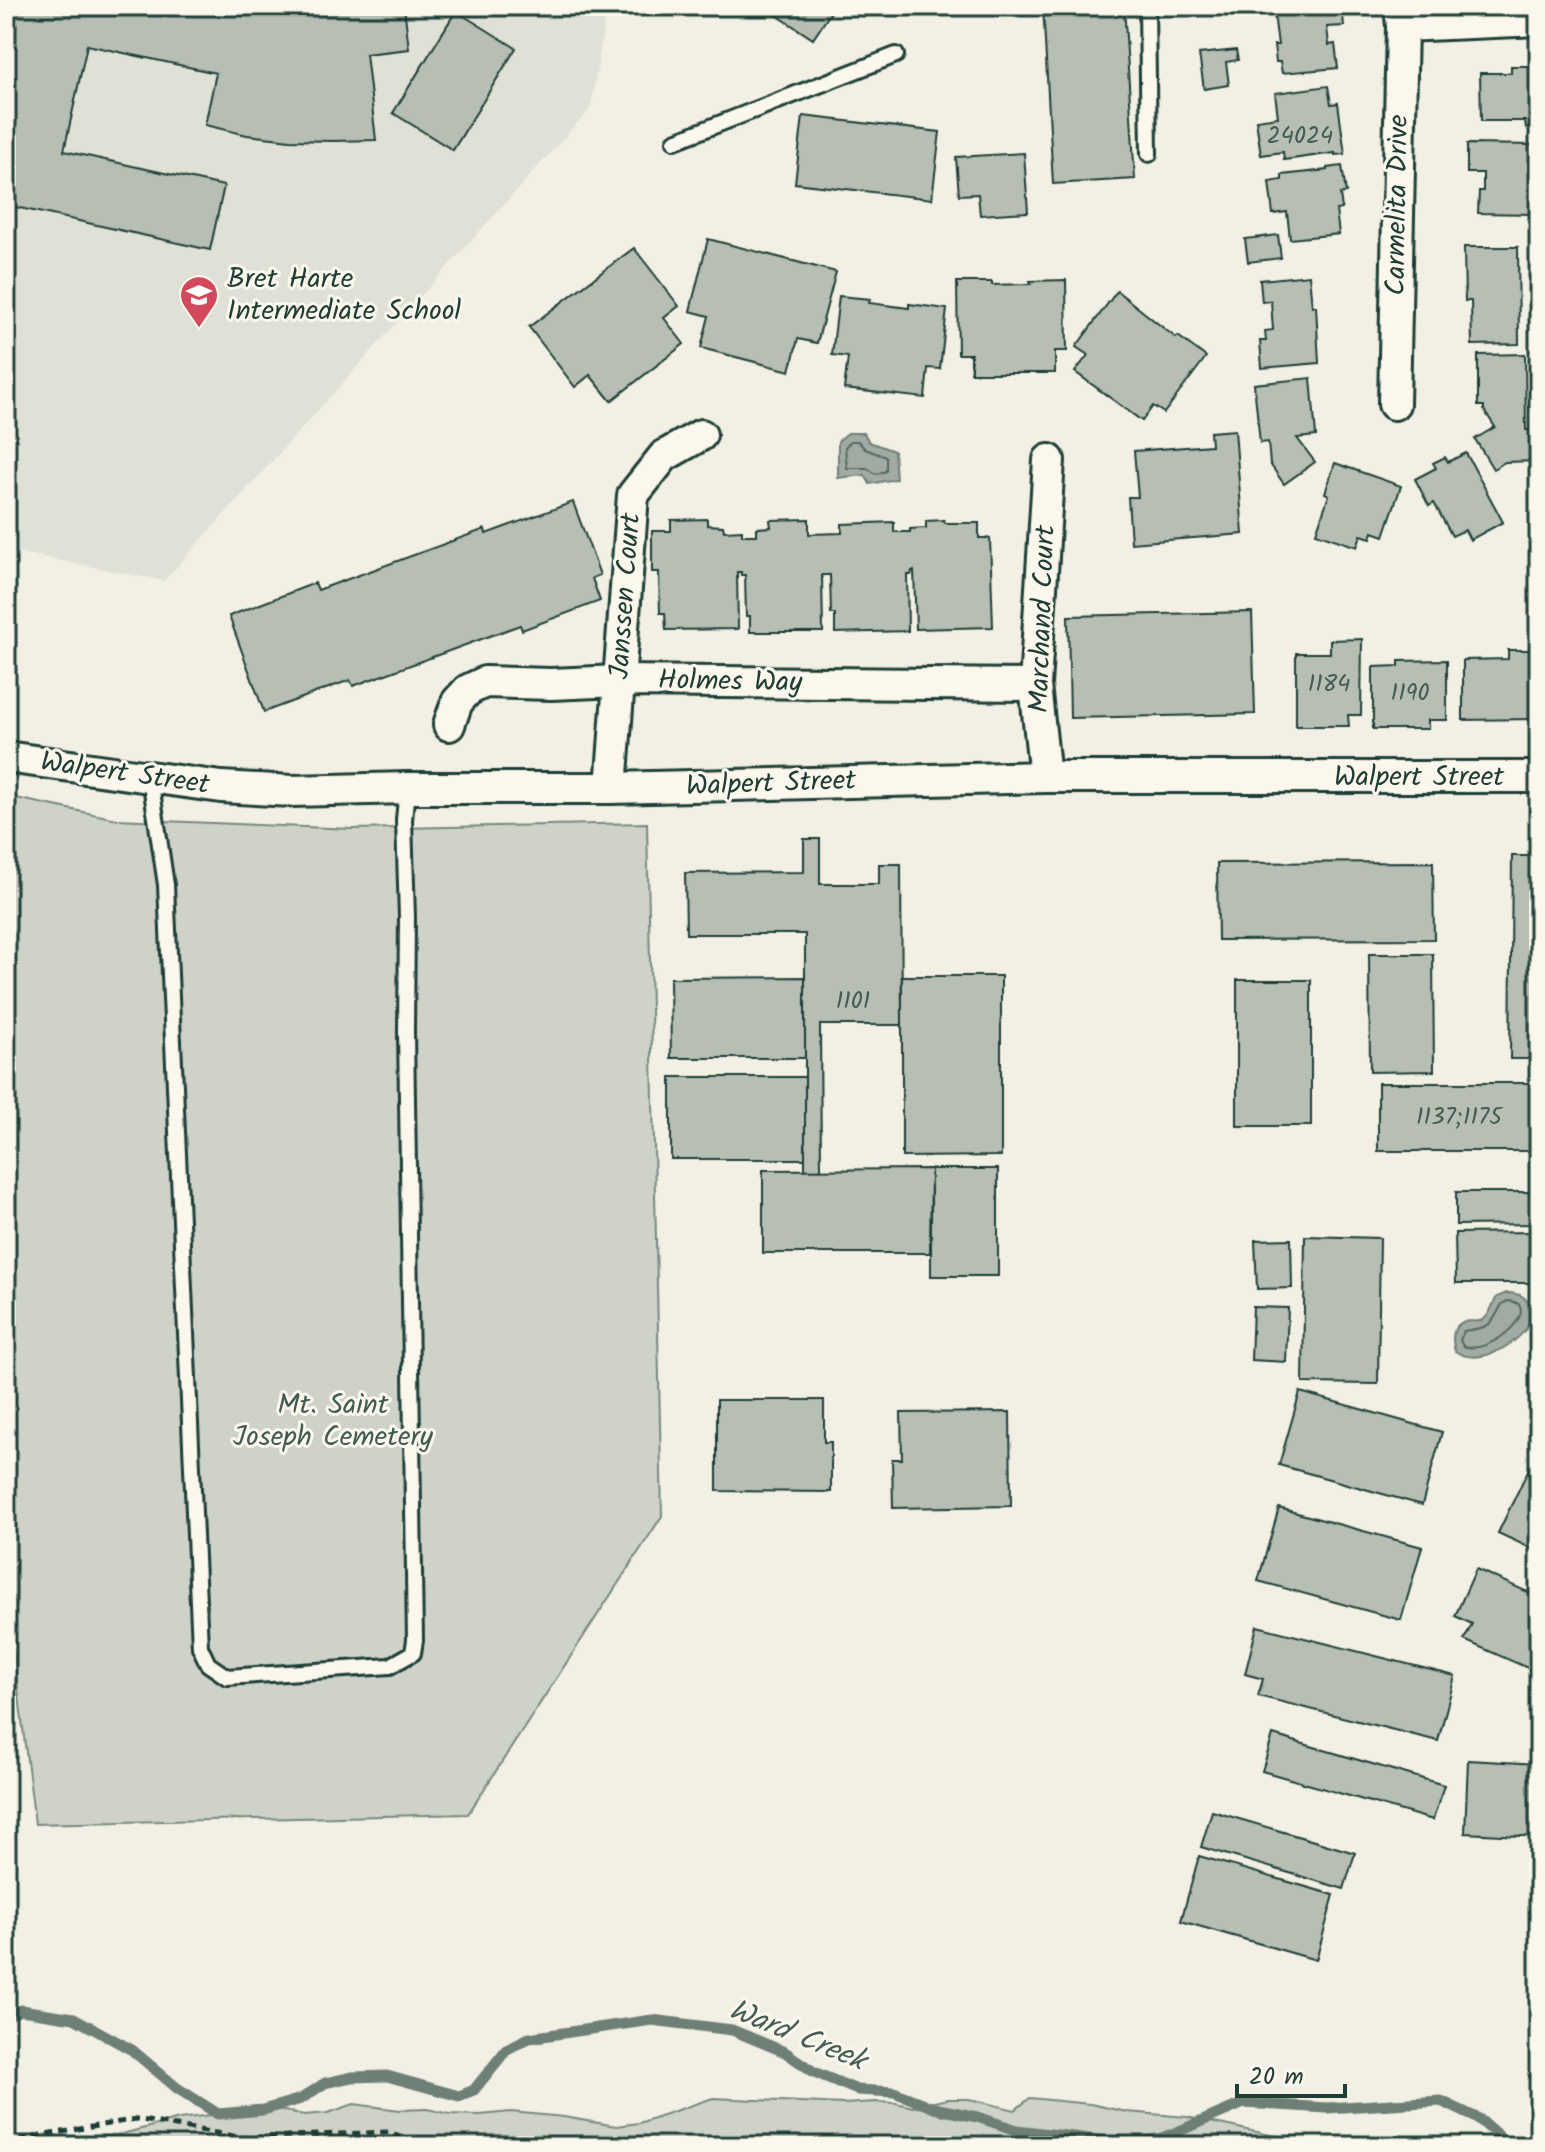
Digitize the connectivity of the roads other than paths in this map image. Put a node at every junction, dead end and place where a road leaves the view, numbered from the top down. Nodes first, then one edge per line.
1 (1147, 6) edge
2 (1401, 16) edge
3 (1539, 20) edge
4 (896, 55) dead end
5 (675, 141) dead end
6 (1149, 154) dead end
7 (1394, 404) dead end
8 (701, 435) dead end
9 (1049, 460) dead end
10 (619, 681) junction
11 (1035, 685) junction
12 (449, 725) dead end
13 (6, 757) edge
14 (1045, 777) junction
15 (1539, 777) edge
16 (150, 778) junction
17 (407, 788) junction
18 (611, 788) junction

1 - 6 lane
2 - 3 street
2 - 7 street, Carmelita Drive
4 - 5 lane
8 - 10 street, Janssen Court
9 - 11 street, Marchand Court
10 - 11 street, Holmes Way
10 - 12 street, Holmes Way
10 - 18 street, Janssen Court
11 - 14 street, Marchand Court
13 - 16 street, Walpert Street
14 - 15 street, Walpert Street
14 - 18 street, Walpert Street
16 - 17 street, Walpert Street
16 - 17 lane
17 - 18 street, Walpert Street

